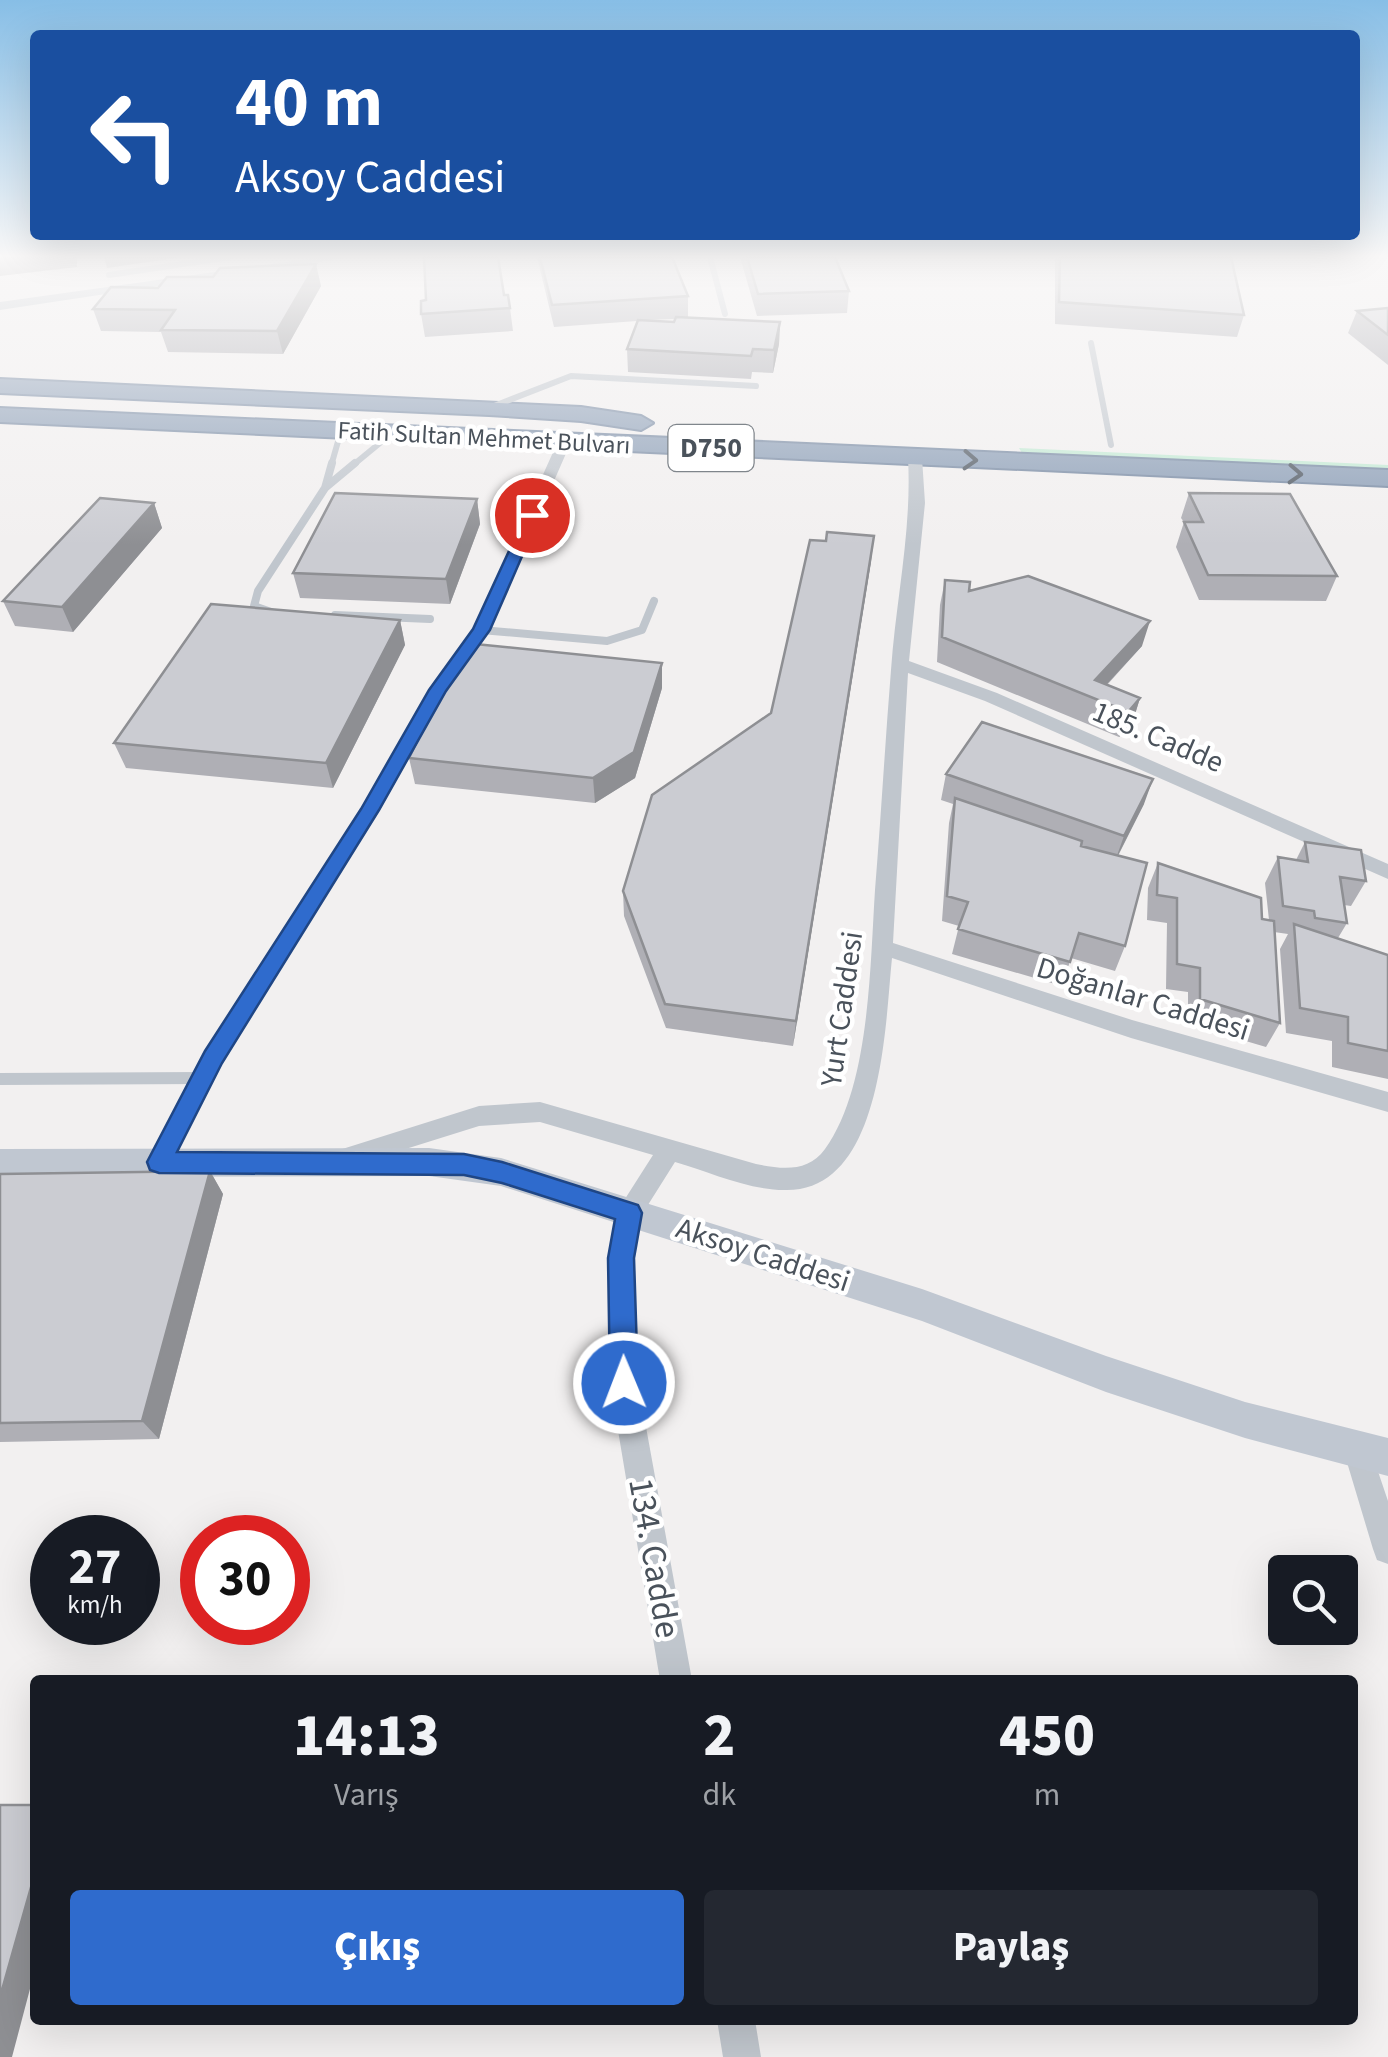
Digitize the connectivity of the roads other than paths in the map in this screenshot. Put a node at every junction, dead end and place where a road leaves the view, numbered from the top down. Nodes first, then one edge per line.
1 (1093, 353) edge
2 (0, 386) edge
3 (756, 386) dead end
4 (0, 399) edge
5 (490, 408) junction
6 (0, 416) edge
7 (0, 425) edge
8 (655, 425) junction
9 (267, 427) junction
10 (341, 431) junction
11 (392, 433) junction
12 (564, 442) junction
13 (1110, 445) junction
14 (1388, 456) edge
15 (915, 458) junction
16 (1388, 478) edge
17 (324, 488) junction
18 (654, 601) dead end
19 (280, 613) edge
20 (318, 614) edge
21 (430, 619) dead end
22 (482, 630) junction
23 (900, 664) junction
24 (1388, 872) edge
25 (882, 947) junction
26 (202, 1078) junction
27 (0, 1079) edge
28 (1388, 1102) edge
29 (669, 1150) junction
30 (0, 1162) edge
31 (159, 1162) junction
32 (332, 1163) junction
33 (629, 1213) junction
34 (1372, 1453) edge
35 (1388, 1549) edge
36 (675, 1675) edge
37 (737, 2025) edge
38 (742, 2057) edge

1 - 13 lane
2 - 5 highway
3 - 5 lane
4 - 8 highway, Fatih Sultan Mehmet Bulvarı
5 - 8 highway
6 - 9 highway, Fatih Sultan Mehmet Bulvarı / D750
7 - 9 highway
8 - 13 highway, Fatih Sultan Mehmet Bulvarı
9 - 10 highway, Fatih Sultan Mehmet Bulvarı / D750
10 - 11 highway, Fatih Sultan Mehmet Bulvarı / D750
10 - 17 lane
11 - 12 highway, Fatih Sultan Mehmet Bulvarı / D750
11 - 17 lane
12 - 15 highway, Fatih Sultan Mehmet Bulvarı / D750
12 - 22 street
13 - 14 highway, Fatih Sultan Mehmet Bulvarı
15 -> 16 highway, Fatih Sultan Mehmet Bulvarı / D750
15 - 23 street, Yurt Caddesi
17 - 19 lane
18 - 22 lane
20 - 21 lane
22 - 26 street
23 - 24 street, 185. Cadde
23 - 25 street, Yurt Caddesi
25 - 28 street, Doğanlar Caddesi
25 - 29 street, Yurt Caddesi
26 - 27 lane
26 - 31 street
29 - 32 street, Yurt Caddesi
29 - 33 street, 134. Cadde
30 - 31 street, Aksoy Caddesi
31 - 32 street, Aksoy Caddesi
32 - 33 street, Aksoy Caddesi
33 - 34 street, Aksoy Caddesi
33 - 36 street, 134. Cadde
34 - 35 street
37 - 38 street

